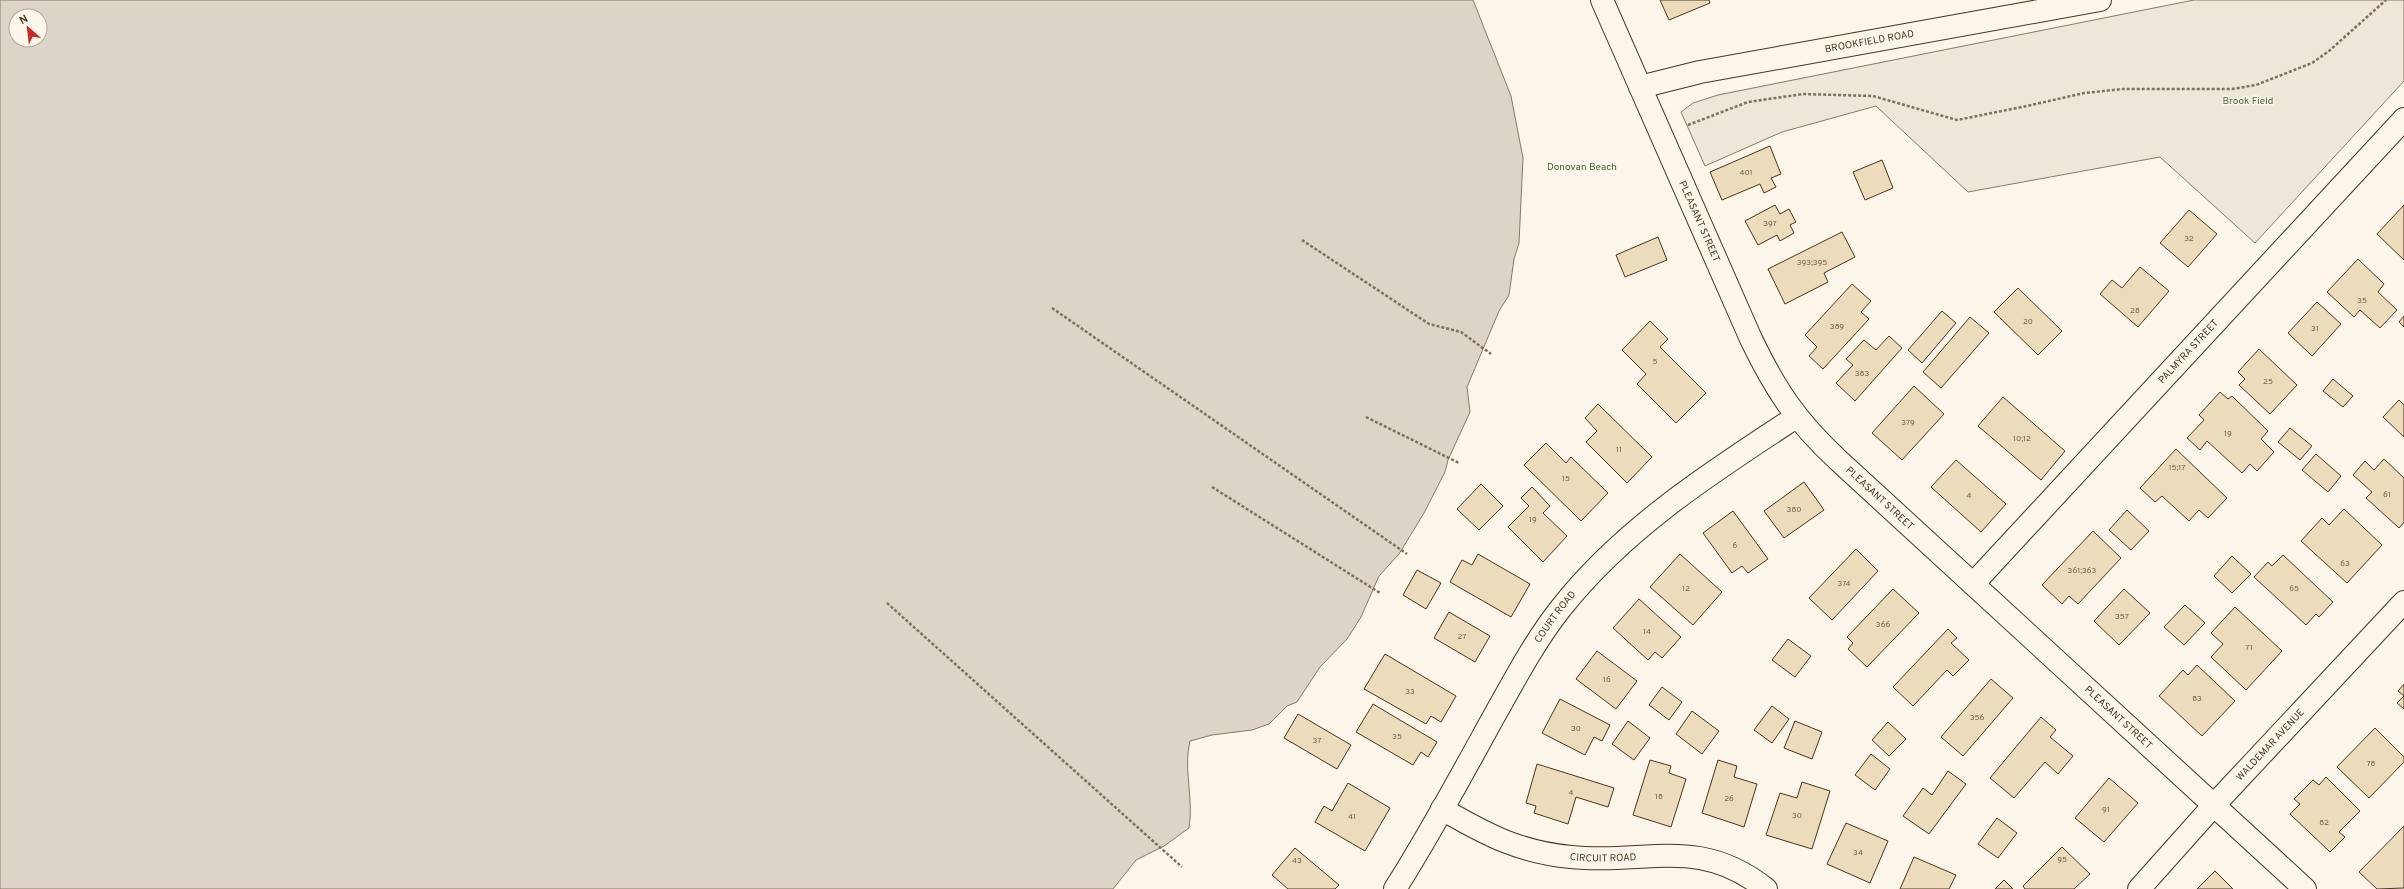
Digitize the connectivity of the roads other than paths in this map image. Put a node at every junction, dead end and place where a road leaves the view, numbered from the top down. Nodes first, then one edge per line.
1 (1602, 0) edge
2 (2100, 0) edge
3 (1640, 87) junction
4 (2404, 119) edge
5 (1796, 417) junction
6 (1973, 584) junction
7 (2404, 602) edge
8 (2214, 805) junction
9 (1442, 809) junction
10 (1395, 889) edge
11 (1766, 889) edge
12 (2139, 889) edge
13 (2305, 889) edge

1 - 3 street, PLEASANT STREET
2 - 3 street, BROOKFIELD ROAD
3 - 5 street, PLEASANT STREET
4 - 6 street, PALMYRA STREET
5 - 6 street, PLEASANT STREET
5 - 9 street, COURT ROAD
6 - 8 street, PLEASANT STREET
7 - 8 street, WALDEMAR AVENUE
8 - 12 street, WALDEMAR AVENUE
8 - 13 street, PLEASANT STREET
9 - 10 street, COURT ROAD
9 - 11 street, CIRCUIT ROAD

